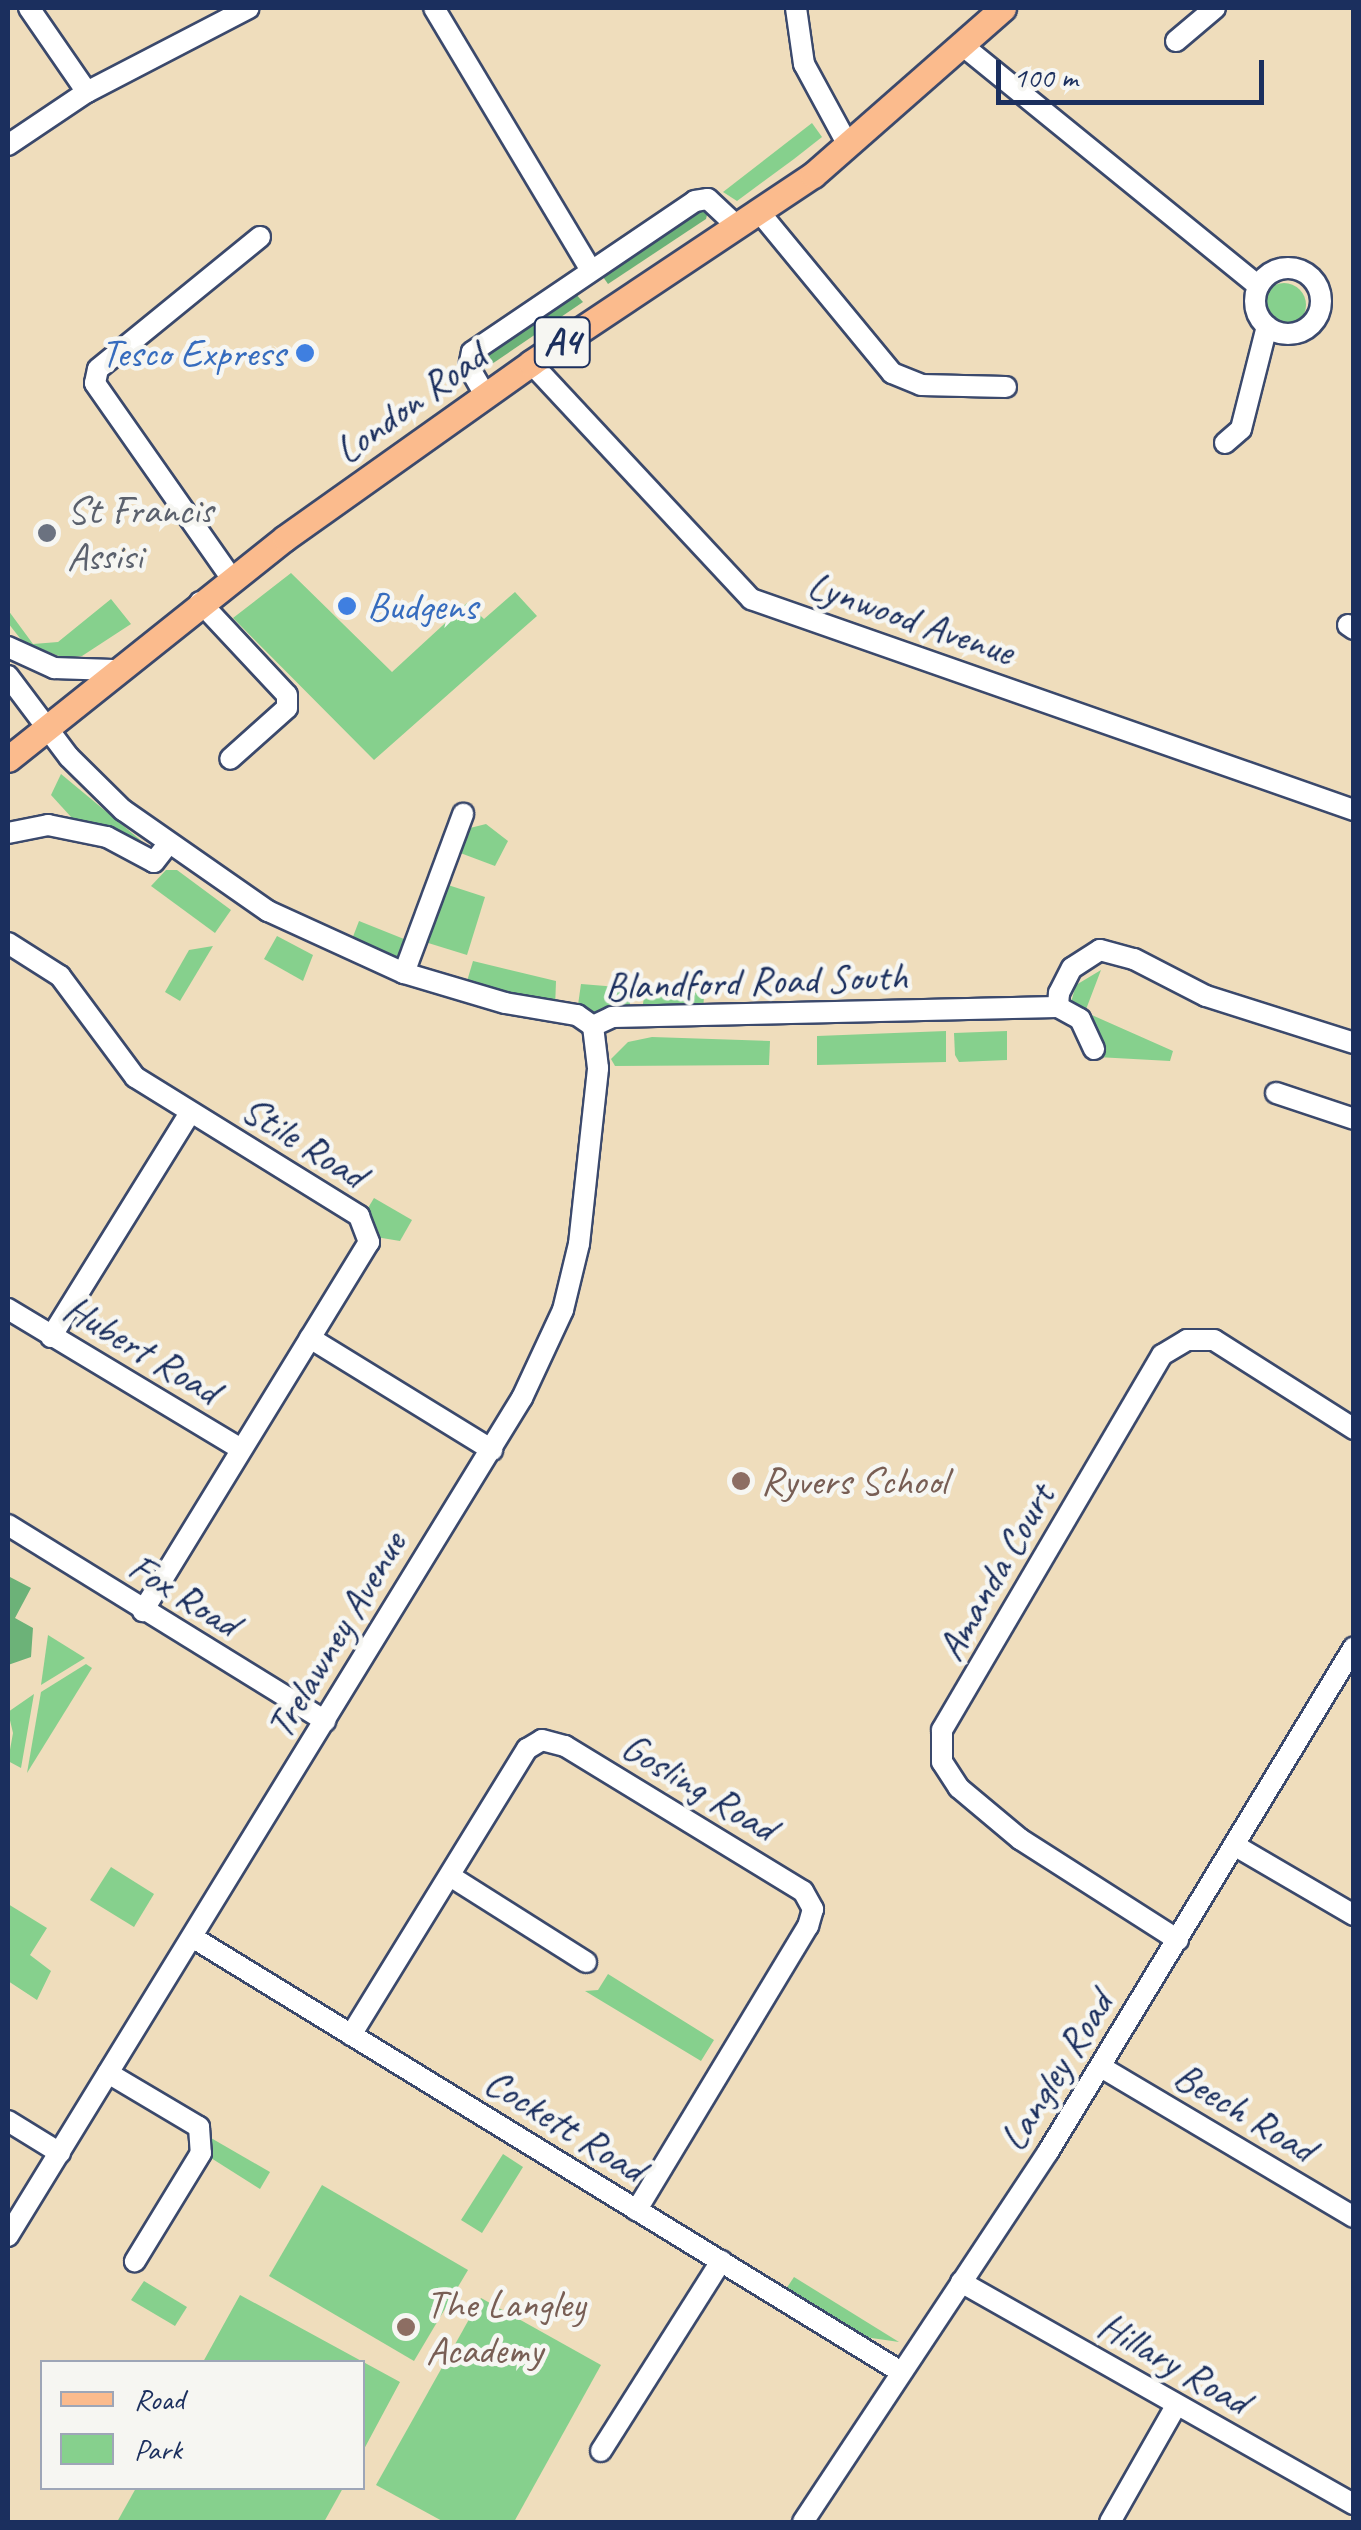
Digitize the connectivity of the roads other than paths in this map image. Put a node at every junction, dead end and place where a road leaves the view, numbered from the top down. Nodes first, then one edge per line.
1 (29, 8) edge
2 (249, 8) edge
3 (434, 8) edge
4 (796, 8) edge
5 (1003, 8) edge
6 (1215, 8) edge
7 (1176, 41) dead end
8 (962, 45) junction
9 (87, 92) junction
10 (8, 146) edge
11 (849, 147) junction
12 (750, 221) junction
13 (260, 237) dead end
14 (591, 270) junction
15 (1259, 286) junction
16 (1267, 326) junction
17 (531, 363) junction
18 (1006, 387) dead end
19 (485, 394) junction
20 (1225, 443) dead end
21 (232, 578) junction
22 (200, 602) junction
23 (8, 647) edge
24 (112, 670) junction
25 (8, 676) edge
26 (46, 728) junction
27 (8, 758) edge
28 (230, 759) dead end
29 (1354, 810) edge
30 (463, 814) dead end
31 (8, 833) edge
32 (170, 843) junction
33 (8, 943) edge
34 (404, 973) junction
35 (1058, 1007) junction
36 (593, 1026) junction
37 (1354, 1043) edge
38 (1094, 1049) dead end
39 (1276, 1093) dead end
40 (190, 1112) junction
41 (1354, 1119) edge
42 (8, 1309) edge
43 (51, 1337) junction
44 (310, 1338) junction
45 (1354, 1429) edge
46 (241, 1449) junction
47 (492, 1450) junction
48 (8, 1525) edge
49 (143, 1610) junction
50 (1354, 1646) edge
51 (325, 1721) junction
52 (1234, 1845) junction
53 (450, 1876) junction
54 (1354, 1915) edge
55 (192, 1937) junction
56 (1178, 1940) junction
57 (586, 1962) dead end
58 (351, 2035) junction
59 (1101, 2068) junction
60 (108, 2072) junction
61 (8, 2121) edge
62 (60, 2153) junction
63 (636, 2210) junction
64 (1354, 2217) edge
65 (8, 2236) edge
66 (136, 2261) dead end
67 (721, 2262) junction
68 (960, 2282) junction
69 (901, 2372) junction
70 (1176, 2406) junction
71 (601, 2451) dead end
72 (1354, 2504) edge
73 (803, 2522) edge
74 (1110, 2522) edge

1 - 9 street
2 - 9 street
3 - 14 street
4 - 11 street
5 - 8 main road, London Road / A4
6 - 7 street
8 - 11 main road, London Road / A4
8 - 15 street
9 - 10 street
11 - 12 main road, London Road / A4
12 - 14 street
12 - 17 main road, London Road / A4
12 - 18 street
13 - 21 street
14 - 19 street
15 - 16 street
15 - 16 street
16 - 20 street
17 - 19 main road, London Road / A4
17 - 29 street, Lynwood Avenue
19 - 21 main road, London Road / A4
21 - 22 main road, London Road / A4
22 - 24 main road, London Road / A4
22 - 28 street
23 - 24 street
24 - 26 main road, London Road / A4
25 - 26 street, Blandford Road South
26 - 27 main road, London Road / A4
26 - 32 street, Blandford Road South
30 - 34 street
31 - 32 street
32 - 34 street, Blandford Road South
33 - 40 street, Stile Road
34 - 36 street, Blandford Road South
35 - 36 street, Blandford Road South
35 - 37 street
35 - 38 street
36 - 47 street, Trelawney Avenue
39 - 41 street
40 - 43 street
40 - 44 street, Stile Road
42 - 43 street, Hubert Road
43 - 46 street, Hubert Road
44 - 46 street, Stile Road
44 - 47 street
45 - 56 street, Amanda Court
46 - 49 street, Stile Road
47 - 51 street, Trelawney Avenue
48 - 49 street, Fox Road
49 - 51 street, Fox Road
50 - 52 street, Langley Road
51 - 55 street, Trelawney Avenue
52 - 54 street
52 - 56 street, Langley Road
53 - 57 street
53 - 58 street, Gosling Road
53 - 63 street, Gosling Road
55 - 58 street, Cockett Road
55 - 60 street, Trelawney Avenue
56 - 59 street, Langley Road
58 - 63 street, Cockett Road
59 - 64 street, Beech Road
59 - 68 street, Langley Road
60 - 62 street, Trelawney Avenue
60 - 66 street
61 - 62 street
62 - 65 street, Trelawney Avenue
63 - 67 street, Cockett Road
67 - 69 street, Cockett Road
67 - 71 street
68 - 69 street, Langley Road
68 - 70 street, Hillary Road
69 - 73 street, Langley Road
70 - 72 street, Hillary Road
70 - 74 street

